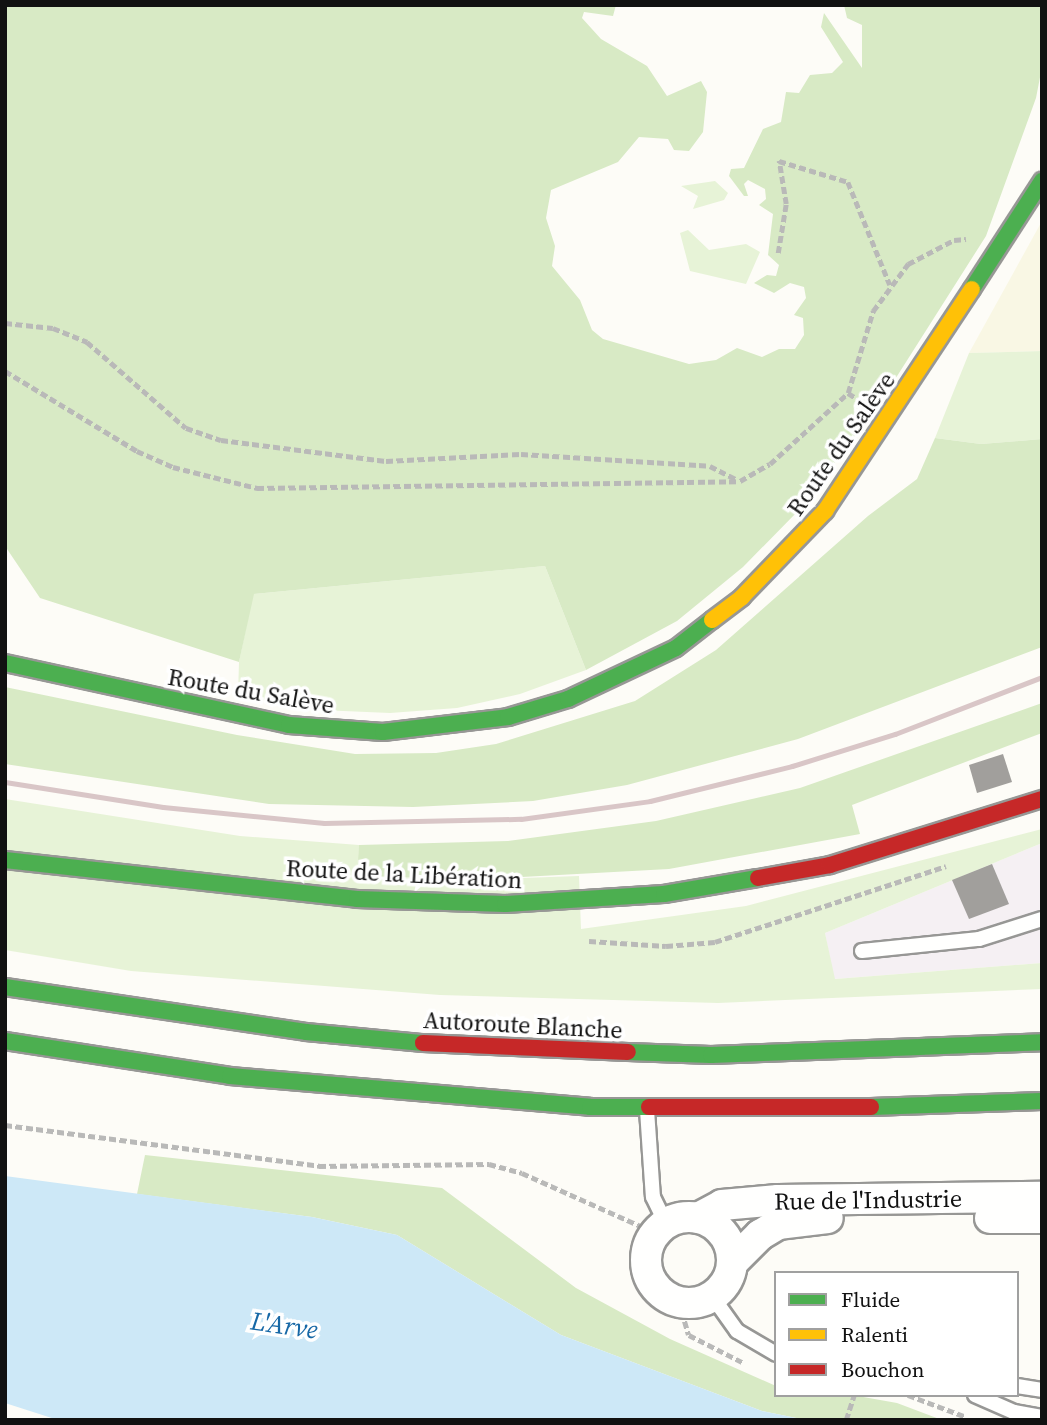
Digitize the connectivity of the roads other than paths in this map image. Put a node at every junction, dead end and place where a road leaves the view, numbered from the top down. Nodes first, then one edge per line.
1 (1042, 181) edge
2 (5, 663) edge
3 (1042, 799) edge
4 (5, 860) edge
5 (1042, 919) edge
6 (862, 951) dead end
7 (5, 987) edge
8 (5, 1041) edge
9 (1042, 1042) edge
10 (1042, 1101) edge
11 (647, 1109) junction
12 (680, 1110) junction
13 (959, 1122) dead end
14 (1042, 1197) edge
15 (698, 1218) junction
16 (1042, 1218) edge
17 (661, 1228) junction
18 (732, 1263) junction
19 (712, 1296) junction
20 (774, 1353) edge
21 (1019, 1386) edge
22 (1042, 1390) edge
23 (980, 1397) edge
24 (1042, 1417) edge

1 - 2 main road, Route du Salève
3 - 4 main road, Route de la Libération
5 - 6 lane
7 - 9 main road, Autoroute Blanche
8 - 11 main road
10 - 12 main road
11 - 12 main road
11 - 17 lane
12 - 13 main road
14 - 15 street, Rue de l'Industrie
15 - 17 street, Rue de l'Industrie
15 - 18 street
16 - 18 street, Rue de l'Industrie
17 - 19 street
18 - 19 street, Rue de l'Industrie
19 - 20 lane
21 - 22 lane
23 - 24 lane

